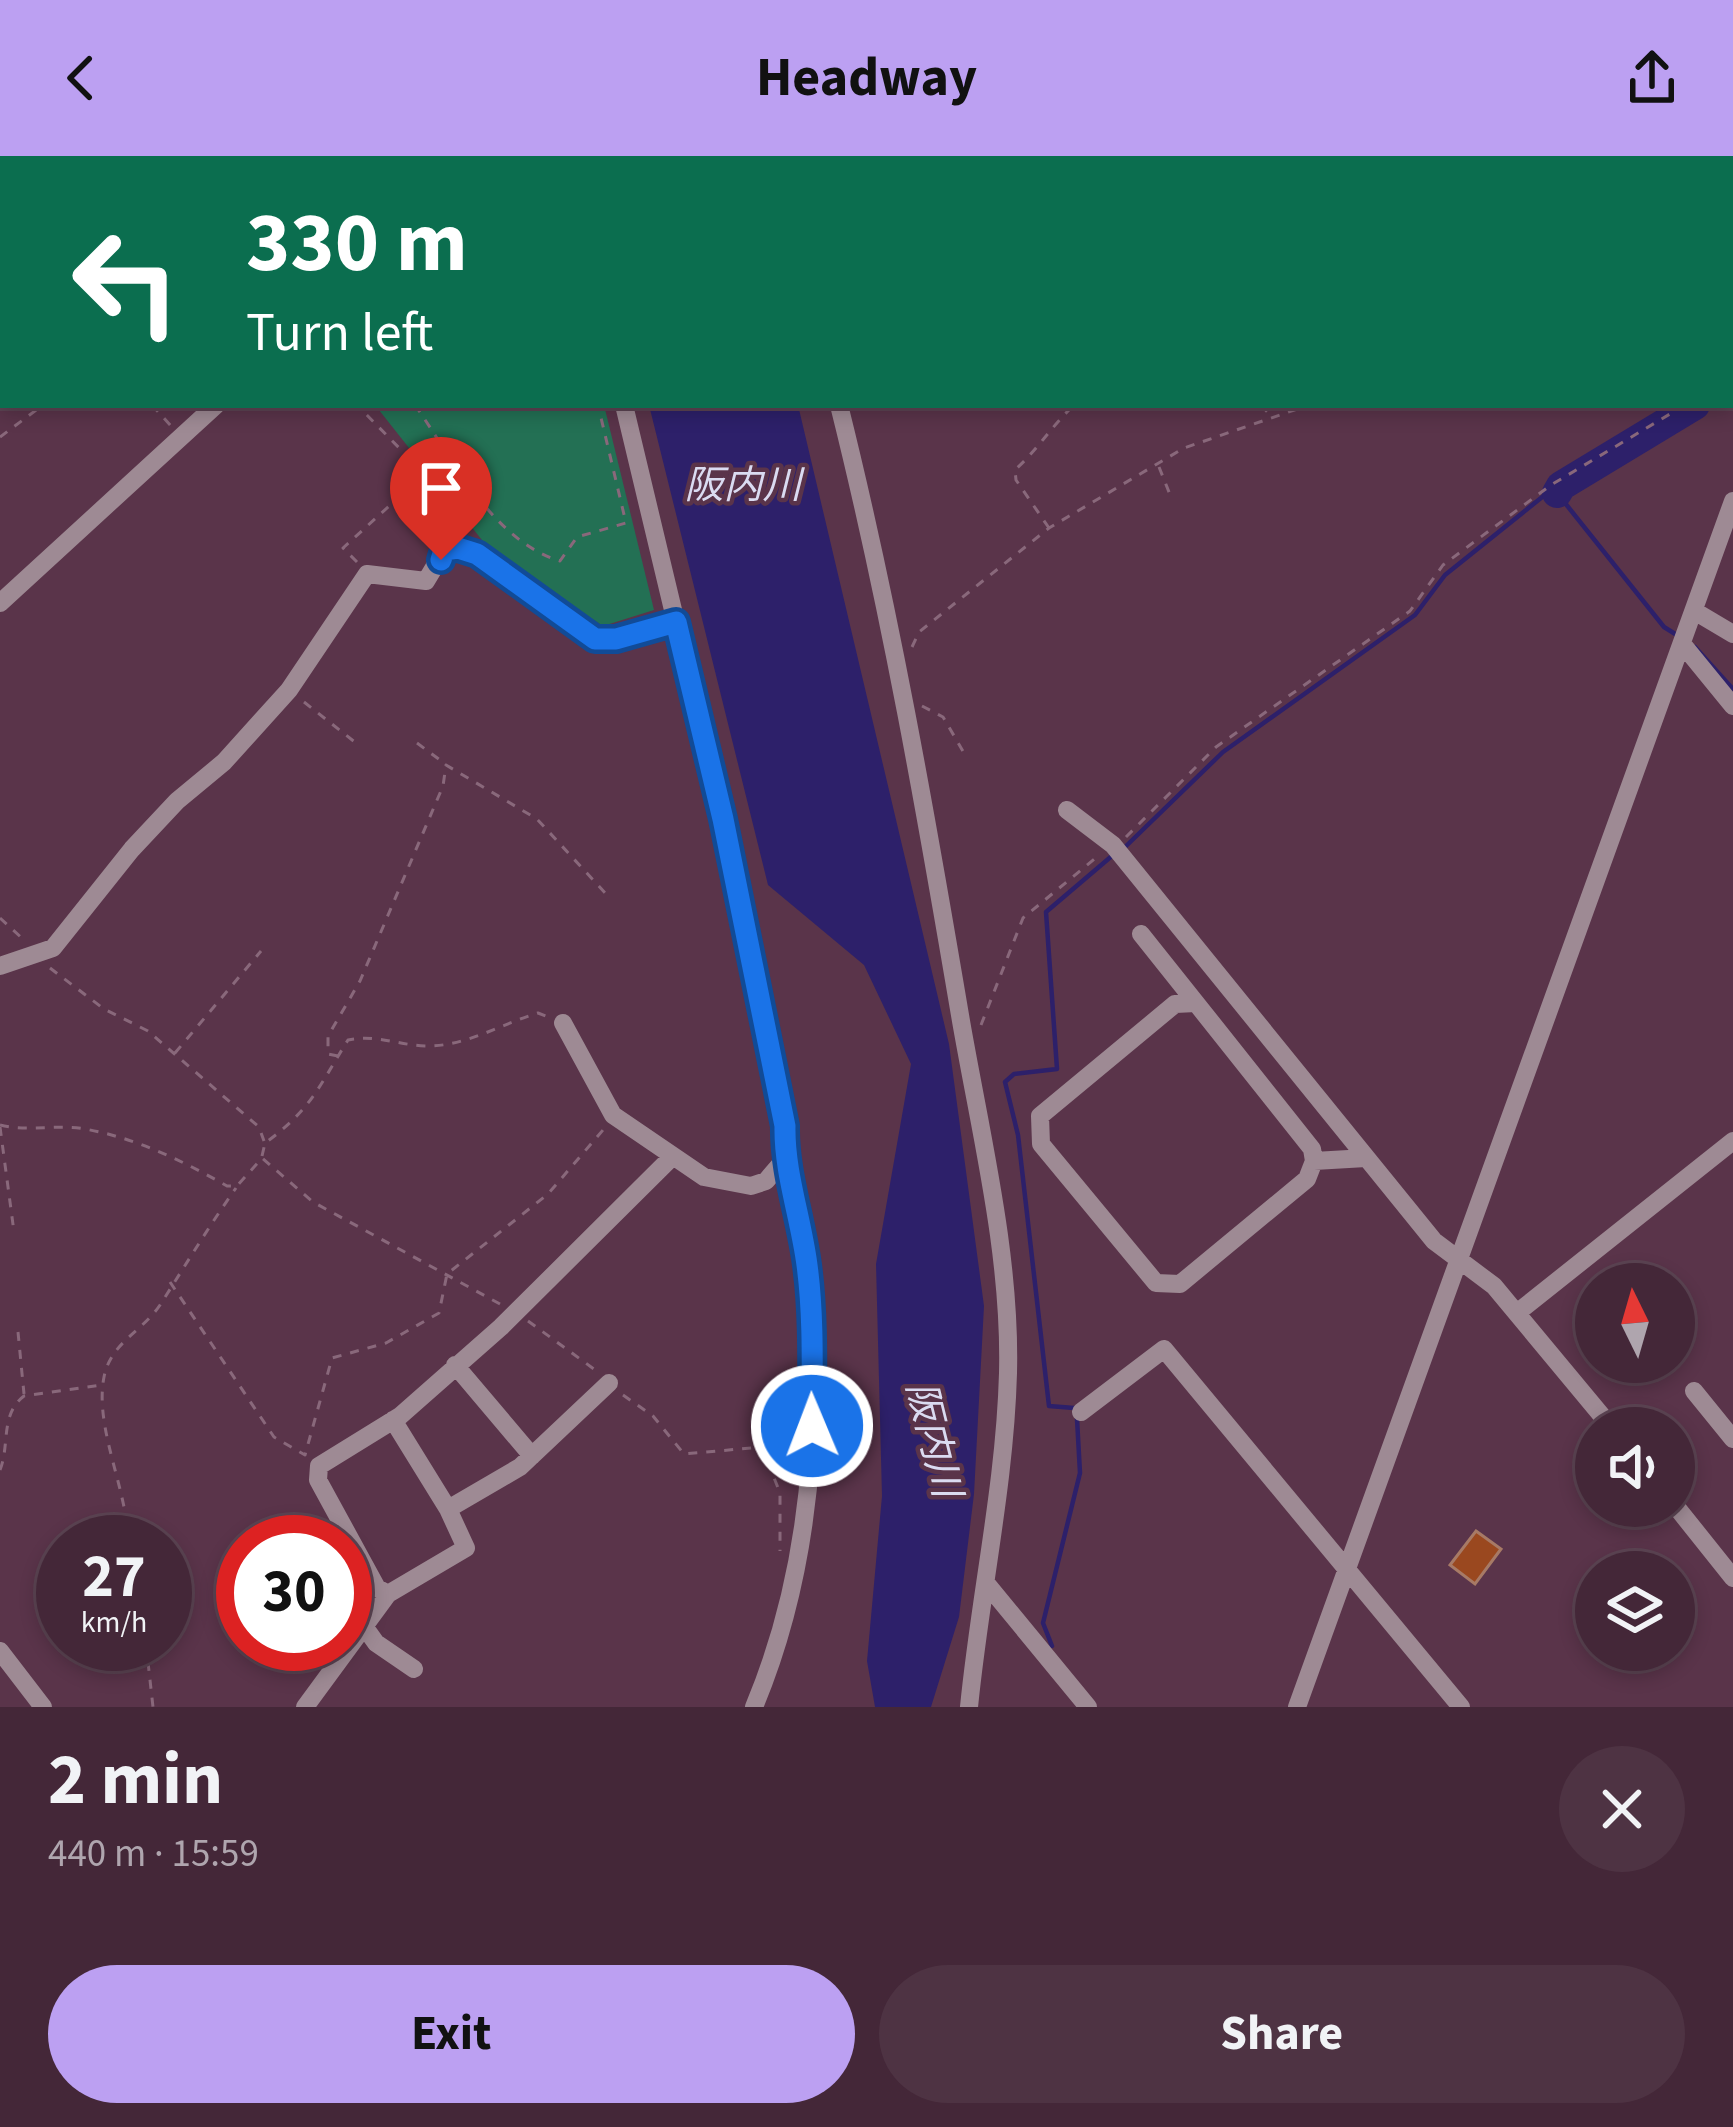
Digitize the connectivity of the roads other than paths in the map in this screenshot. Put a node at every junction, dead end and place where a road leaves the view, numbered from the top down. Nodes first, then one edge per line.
1 (212, 408) edge
2 (625, 408) edge
3 (840, 408) edge
4 (1733, 501) edge
5 (0, 603) edge
6 (1696, 612) junction
7 (676, 622) junction
8 (1733, 634) edge
9 (1684, 646) junction
10 (1733, 706) edge
11 (1067, 810) dead end
12 (1141, 934) dead end
13 (1211, 965) junction
14 (0, 966) edge
15 (1191, 995) junction
16 (563, 1023) road end
17 (1733, 1141) edge
18 (673, 1156) junction
19 (1366, 1158) junction
20 (784, 1160) junction
21 (1314, 1161) junction
22 (1461, 1264) junction
23 (1518, 1312) junction
24 (455, 1365) junction
25 (609, 1383) road end
26 (1694, 1391) dead end
27 (1595, 1407) edge
28 (1081, 1412) dead end
29 (393, 1420) junction
30 (1733, 1439) edge
31 (532, 1456) junction
32 (448, 1509) junction
33 (1693, 1527) edge
34 (1347, 1567) junction
35 (1733, 1577) edge
36 (986, 1583) junction
37 (388, 1594) junction
38 (372, 1619) edge
39 (372, 1637) edge
40 (0, 1651) edge
41 (414, 1669) dead end
42 (333, 1671) edge
43 (43, 1707) edge
44 (305, 1707) edge
45 (754, 1707) edge
46 (969, 1707) edge
47 (1088, 1707) edge
48 (1297, 1707) edge
49 (1461, 1707) edge

1 - 5 street
2 - 7 street
3 - 36 street
4 - 6 street
6 - 8 street
6 - 9 street
7 - 14 street
7 - 20 street
9 - 10 street
9 - 22 street
11 - 13 street
12 - 15 street
13 - 15 street
13 - 19 street
15 - 21 street
15 - 21 street
16 - 18 street
17 - 23 street
18 - 20 street
18 - 24 street
19 - 21 street
19 - 22 street
20 - 45 street
22 - 23 street
22 - 34 street
23 - 27 street
24 - 29 street
24 - 31 street
25 - 31 street
26 - 30 street
28 - 34 street
29 - 32 street
29 - 37 street
31 - 32 street
32 - 37 street
33 - 35 street
34 - 48 street
34 - 49 street
36 - 46 street
36 - 47 street
37 - 38 street
39 - 41 street
40 - 43 street
42 - 44 street

